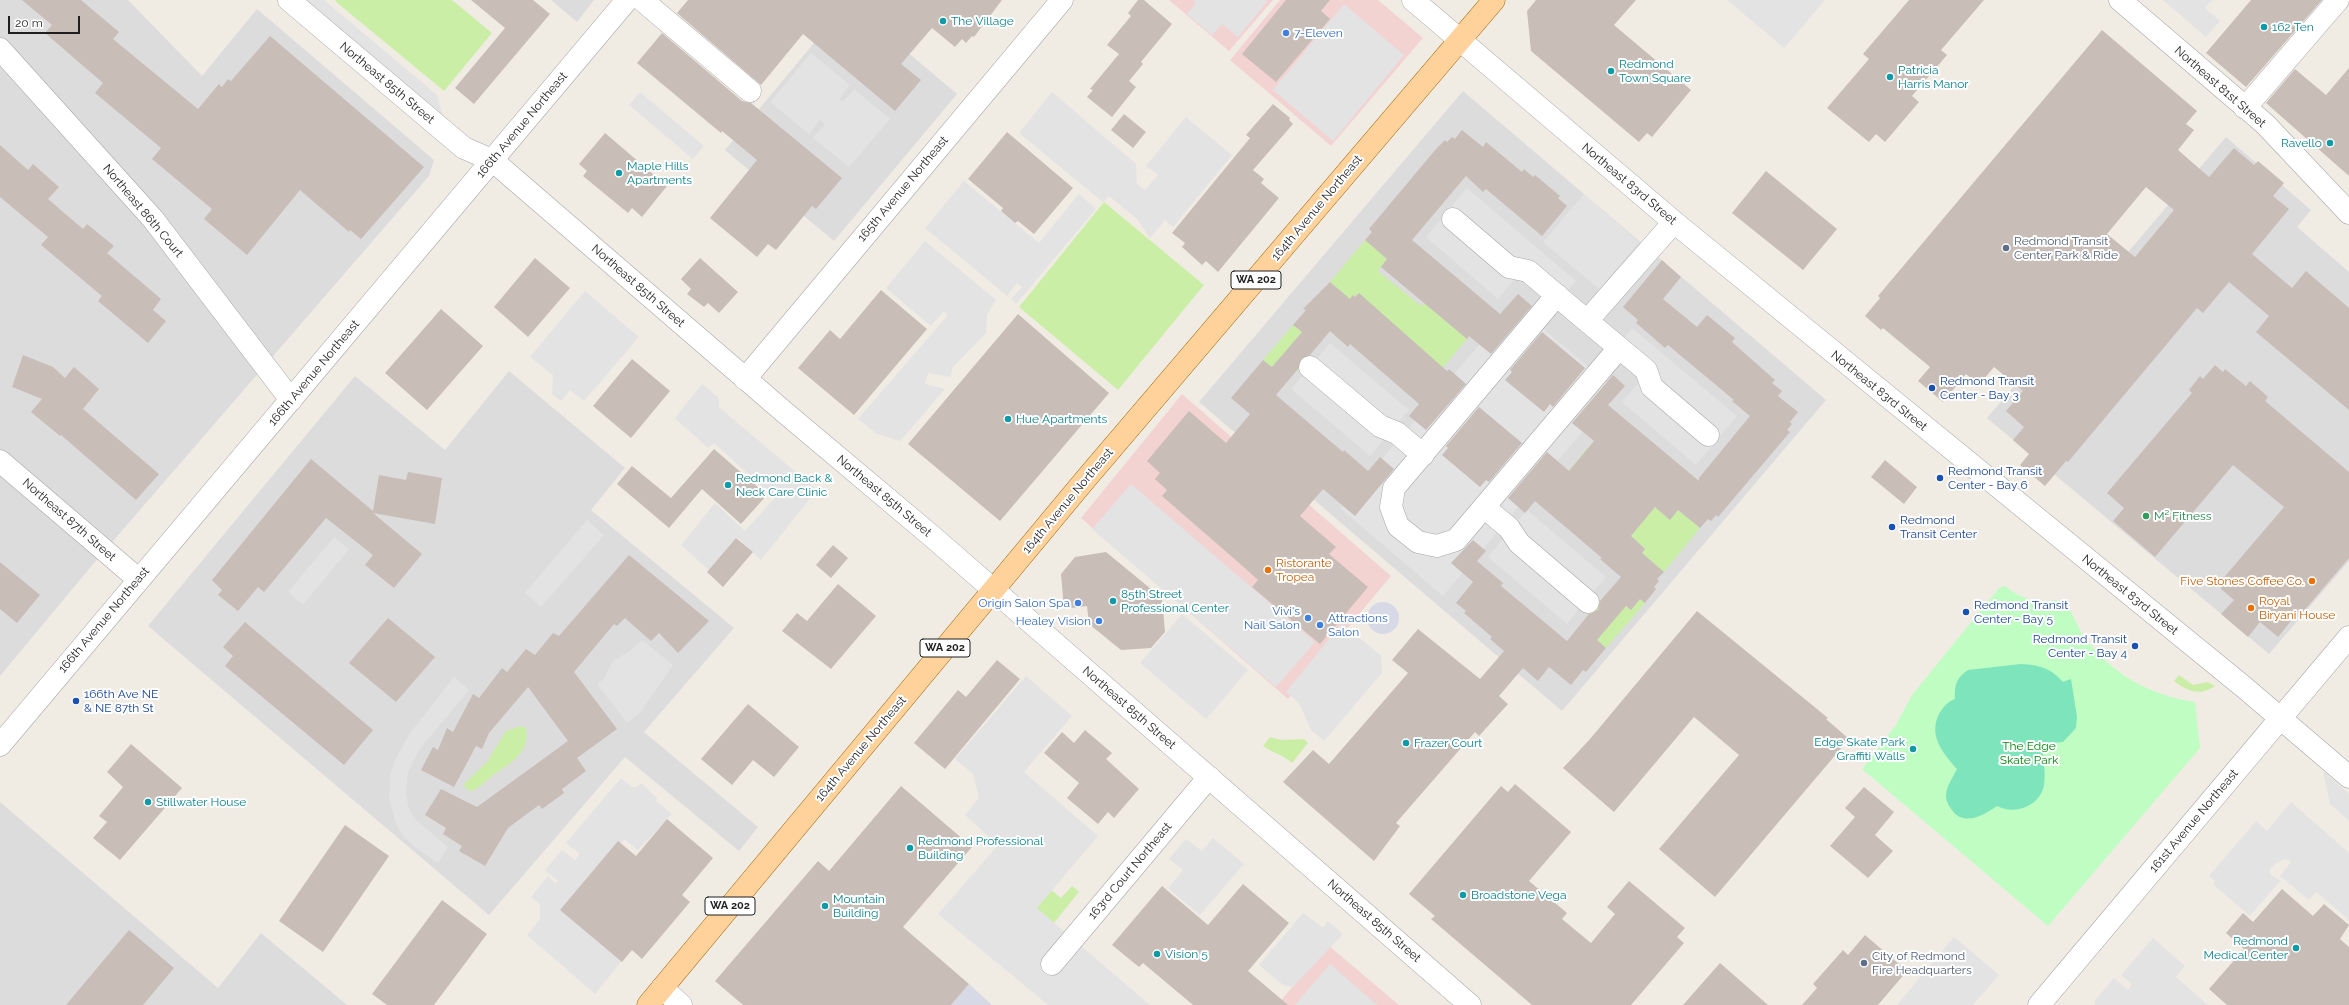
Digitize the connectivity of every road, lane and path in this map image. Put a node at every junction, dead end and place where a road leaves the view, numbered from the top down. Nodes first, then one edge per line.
1 (290, 0) edge
2 (627, 0) edge
3 (642, 0) edge
4 (1062, 0) edge
5 (1413, 0) edge
6 (1494, 0) edge
7 (2120, 0) edge
8 (2338, 0) edge
9 (1460, 40) junction
10 (0, 48) edge
11 (750, 91) dead end
12 (2245, 108) junction
13 (492, 160) junction
14 (2349, 213) edge
15 (1453, 219) dead end
16 (1674, 222) junction
17 (1557, 296) junction
18 (1588, 321) junction
19 (1619, 348) junction
20 (1310, 367) dead end
21 (745, 379) junction
22 (291, 400) junction
23 (1708, 435) dead end
24 (1423, 455) junction
25 (0, 461) edge
26 (1484, 507) junction
27 (138, 579) junction
28 (993, 590) junction
29 (1588, 602) dead end
30 (2349, 638) edge
31 (2281, 719) junction
32 (0, 745) edge
33 (1209, 777) junction
34 (2349, 777) edge
35 (1052, 964) dead end
36 (662, 988) junction
37 (648, 1005) edge
38 (681, 1005) edge
39 (1470, 1005) edge
40 (2039, 1005) edge

1 - 13 street, Northeast 85th Street
2 - 13 street, 166th Avenue Northeast
3 - 11 street
4 - 21 street, 165th Avenue Northeast
5 - 9 street, Northeast 83rd Street
6 - 9 main road, 164th Avenue Northeast / WA 202
7 - 12 street, Northeast 81st Street
8 - 12 street
9 - 16 street, Northeast 83rd Street
9 - 28 main road, 164th Avenue Northeast / WA 202
10 - 22 street, Northeast 86th Court
12 - 14 street, Northeast 81st Street
13 - 21 street, Northeast 85th Street
13 - 22 street, 166th Avenue Northeast
15 - 17 street
16 - 18 street
16 - 31 street, Northeast 83rd Street
17 - 18 street
17 - 24 street
18 - 19 street
19 - 23 street
19 - 26 street
20 - 24 street
21 - 28 street, Northeast 85th Street
22 - 27 street, 166th Avenue Northeast
24 - 26 street
25 - 27 street, Northeast 87th Street
26 - 29 street
27 - 32 street, 166th Avenue Northeast
28 - 33 street, Northeast 85th Street
28 - 36 main road, 164th Avenue Northeast / WA 202
30 - 31 street, 161st Avenue Northeast
31 - 34 street, Northeast 83rd Street
31 - 40 street, 161st Avenue Northeast
33 - 35 street, 163rd Court Northeast
33 - 39 street, Northeast 85th Street
36 - 37 main road, 164th Avenue Northeast / WA 202
36 - 38 street

